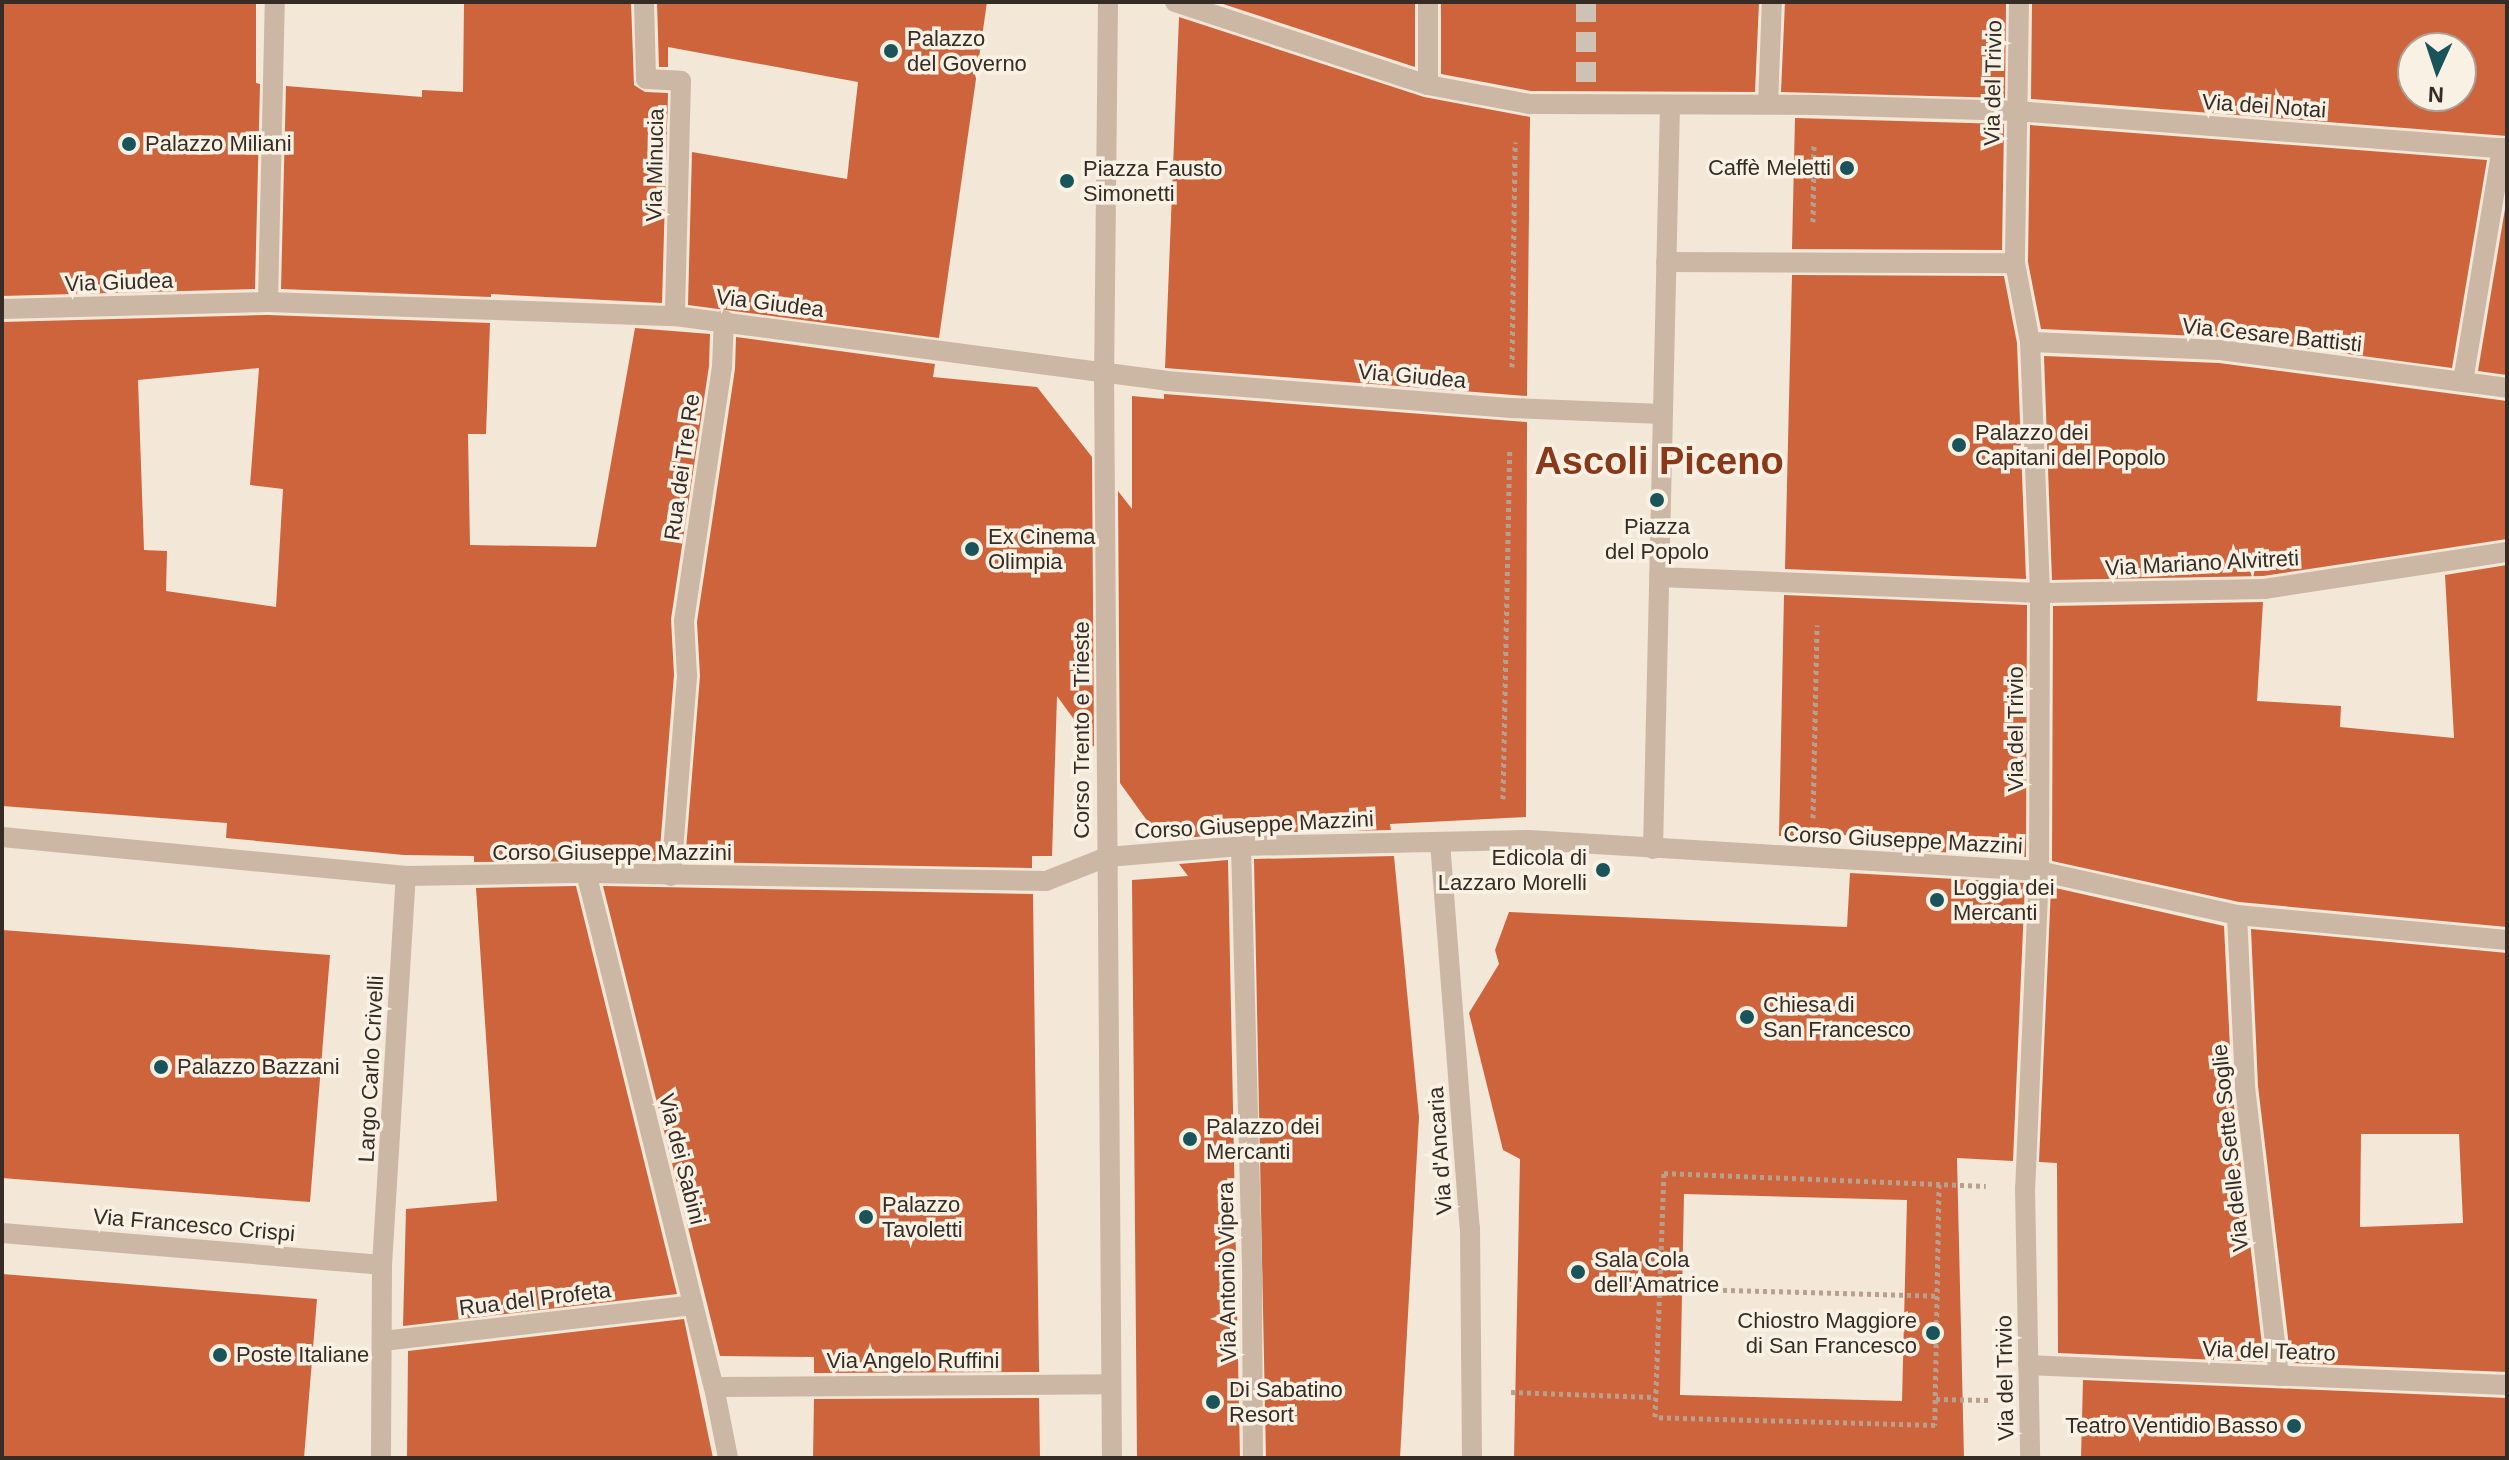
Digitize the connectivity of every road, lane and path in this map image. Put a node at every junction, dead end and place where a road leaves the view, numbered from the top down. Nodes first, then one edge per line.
1 (275, 2) edge
2 (644, 2) edge
3 (1108, 2) edge
4 (1175, 2) edge
5 (1428, 2) edge
6 (1772, 2) edge
7 (2019, 2) edge
8 (1428, 85) junction
9 (1523, 103) junction
10 (1768, 104) junction
11 (1670, 105) junction
12 (1805, 105) junction
13 (2016, 111) junction
14 (2504, 149) edge
15 (1666, 262) junction
16 (1802, 263) junction
17 (2015, 263) junction
18 (268, 302) junction
19 (2, 309) edge
20 (675, 316) junction
21 (724, 320) junction
22 (2030, 342) junction
23 (1104, 372) junction
24 (2463, 381) junction
25 (2507, 388) edge
26 (1519, 409) junction
27 (1662, 414) junction
28 (2507, 552) edge
29 (1659, 577) junction
30 (1819, 584) junction
31 (2040, 593) junction
32 (2, 837) edge
33 (1504, 840) junction
34 (1440, 842) junction
35 (1241, 846) junction
36 (1653, 849) junction
37 (1107, 857) junction
38 (1812, 858) junction
39 (2039, 871) junction
40 (586, 873) junction
41 (406, 876) junction
42 (671, 876) junction
43 (2237, 915) junction
44 (2507, 940) edge
45 (2, 1233) edge
46 (382, 1265) junction
47 (1659, 1288) junction
48 (1937, 1296) junction
49 (693, 1305) junction
50 (383, 1341) junction
51 (2028, 1365) junction
52 (2279, 1376) junction
53 (1111, 1384) junction
54 (2507, 1385) edge
55 (714, 1387) junction
56 (1473, 1390) junction
57 (1654, 1397) junction
58 (1936, 1399) junction
59 (2029, 1400) junction
60 (381, 1458) edge
61 (728, 1458) edge
62 (1112, 1458) edge
63 (1253, 1458) edge
64 (1472, 1458) edge
65 (2030, 1458) edge

1 - 18 street
2 - 20 street, Via Minucia
3 - 23 street, Corso Trento e Trieste
4 - 8 street
5 - 8 street
6 - 10 street
7 - 13 street, Via del Trivio
8 - 9 street
9 - 11 street
9 - 26 path
10 - 11 street
10 - 12 street
11 - 15 street
12 - 13 street, Via dei Notai
12 - 16 path
13 - 14 street, Via dei Notai
13 - 17 street, Via del Trivio
14 - 24 street
15 - 16 street
15 - 27 street
16 - 17 street
17 - 22 street, Via del Trivio
18 - 19 street, Via Giudea
18 - 20 street, Via Giudea
20 - 21 street, Via Giudea
21 - 23 street, Via Giudea
21 - 42 street, Rua dei Tre Re
22 - 24 street, Via Cesare Battisti
22 - 31 street, Via del Trivio
23 - 26 street, Via Giudea
23 - 37 street, Corso Trento e Trieste
24 - 25 street, Via Cesare Battisti
26 - 27 street
26 - 33 path
27 - 29 street
28 - 31 street, Via Mariano Alvitreti
29 - 30 street, Via Mariano Alvitreti
29 - 36 street
30 - 31 street, Via Mariano Alvitreti
30 - 38 path
31 - 39 street, Via del Trivio
32 - 41 street, Corso Giuseppe Mazzini
33 - 34 street, Corso Giuseppe Mazzini
33 - 36 street, Corso Giuseppe Mazzini
34 - 35 street, Corso Giuseppe Mazzini
34 - 56 street, Via d'Ancaria
35 - 37 street, Corso Giuseppe Mazzini
35 - 63 street, Via Antonio Vipera
36 - 38 street, Corso Giuseppe Mazzini
37 - 42 street, Corso Giuseppe Mazzini
37 - 53 street, Corso Trento e Trieste
38 - 39 street, Corso Giuseppe Mazzini
39 - 43 street, Corso Giuseppe Mazzini
39 - 51 street, Via del Trivio
40 - 41 street, Corso Giuseppe Mazzini
40 - 42 street, Corso Giuseppe Mazzini
40 - 49 street, Via dei Sabini
41 - 46 street, Largo Carlo Crivelli
43 - 44 street, Corso Giuseppe Mazzini
43 - 52 street, Via delle Sette Soglie
45 - 46 street, Via Francesco Crispi
46 - 50 street, Largo Carlo Crivelli
47 - 48 path
47 - 48 path
47 - 57 path
48 - 58 path
49 - 50 street, Rua del Profeta
49 - 55 street, Via dei Sabini
50 - 60 street, Largo Carlo Crivelli
51 - 52 street, Via del Teatro
51 - 59 street, Via del Trivio
52 - 54 street, Via del Teatro
53 - 55 street, Via Angelo Ruffini
53 - 62 street, Corso Trento e Trieste
55 - 61 street, Via dei Sabini
56 - 57 path
56 - 64 street, Via d'Ancaria
57 - 58 path
58 - 59 path
59 - 65 street, Via del Trivio

